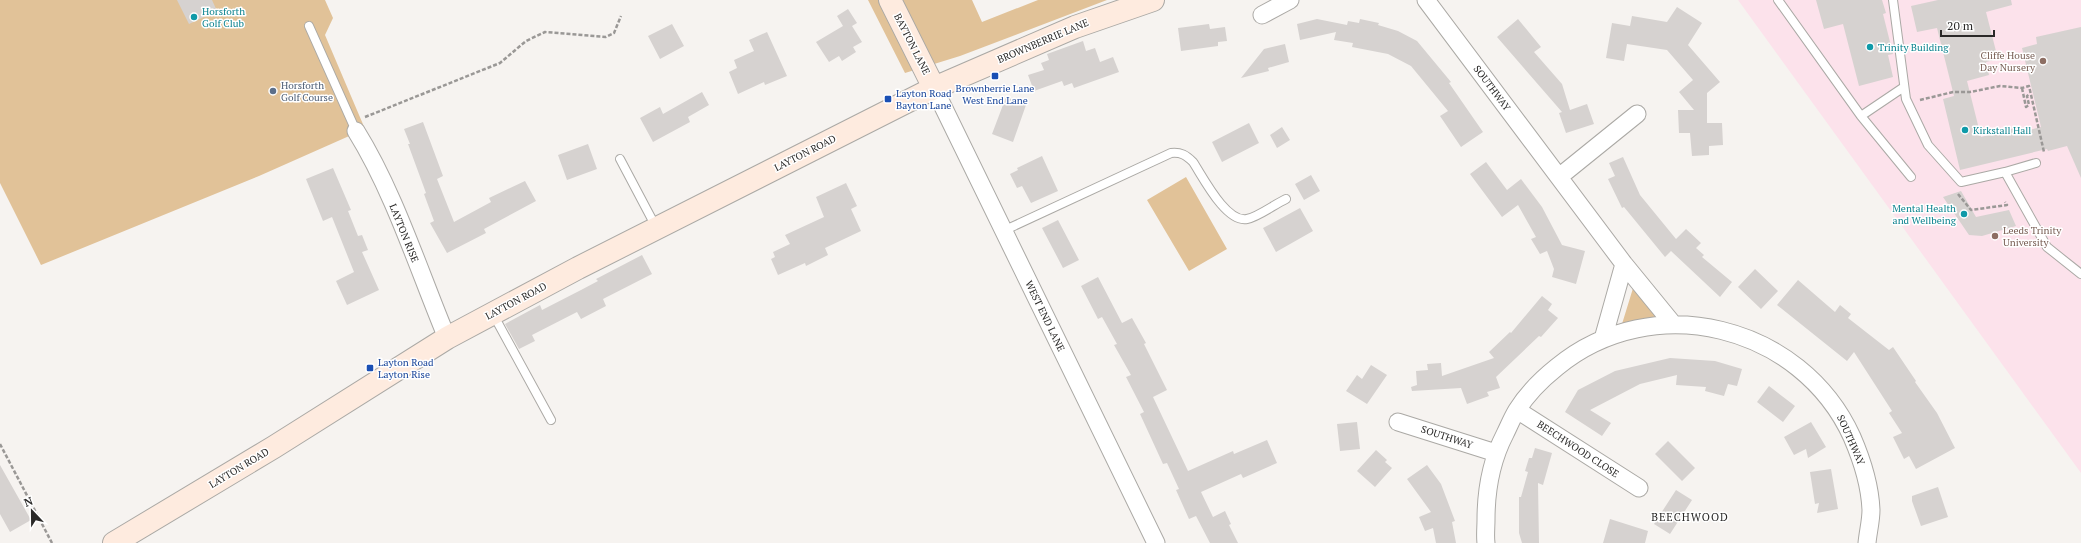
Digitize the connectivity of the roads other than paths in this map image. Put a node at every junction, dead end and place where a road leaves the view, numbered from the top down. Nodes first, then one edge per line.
1 (890, 0) edge
2 (1153, 0) edge
3 (1290, 0) edge
4 (1426, 0) edge
5 (1778, 0) edge
6 (1893, 0) edge
7 (1262, 15) dead end
8 (309, 26) dead end
9 (1904, 87) junction
10 (934, 88) junction
11 (1637, 114) dead end
12 (1861, 116) junction
13 (354, 126) joint
14 (620, 159) dead end
15 (2036, 163) road end
16 (2005, 172) junction
17 (1559, 177) junction
18 (1911, 177) dead end
19 (1286, 199) dead end
20 (656, 228) junction
21 (1003, 231) junction
22 (1624, 264) junction
23 (2081, 274) edge
24 (493, 313) junction
25 (1673, 324) junction
26 (447, 338) junction
27 (1603, 339) junction
28 (1517, 410) junction
29 (551, 420) dead end
30 (1398, 422) dead end
31 (1496, 453) junction
32 (1639, 488) dead end
33 (114, 543) edge
34 (1156, 543) edge
35 (1486, 543) edge
36 (1867, 543) edge

1 - 10 street, BAYTON LANE
2 - 10 street, BROWNBERRIE LANE
3 - 7 street
4 - 17 street, SOUTHWAY
5 - 12 lane
6 - 9 lane
8 - 13 lane
9 - 12 lane
9 - 16 lane
10 - 20 street, LAYTON ROAD
10 - 21 street, WEST END LANE
11 - 17 street
12 - 18 lane
13 - 26 street, LAYTON RISE
14 - 20 lane
15 - 16 lane
16 - 23 lane
17 - 22 street, SOUTHWAY
19 - 21 lane
20 - 24 street, LAYTON ROAD
21 - 34 street, WEST END LANE
22 - 25 street, SOUTHWAY
22 - 27 street
24 - 26 street, LAYTON ROAD
24 - 29 lane
25 - 27 street, SOUTHWAY
25 - 36 street, SOUTHWAY
26 - 33 street, LAYTON ROAD
27 - 28 street, SOUTHWAY
28 - 31 street, SOUTHWAY
28 - 32 street, BEECHWOOD CLOSE
30 - 31 street, SOUTHWAY
31 - 35 street, SOUTHWAY

